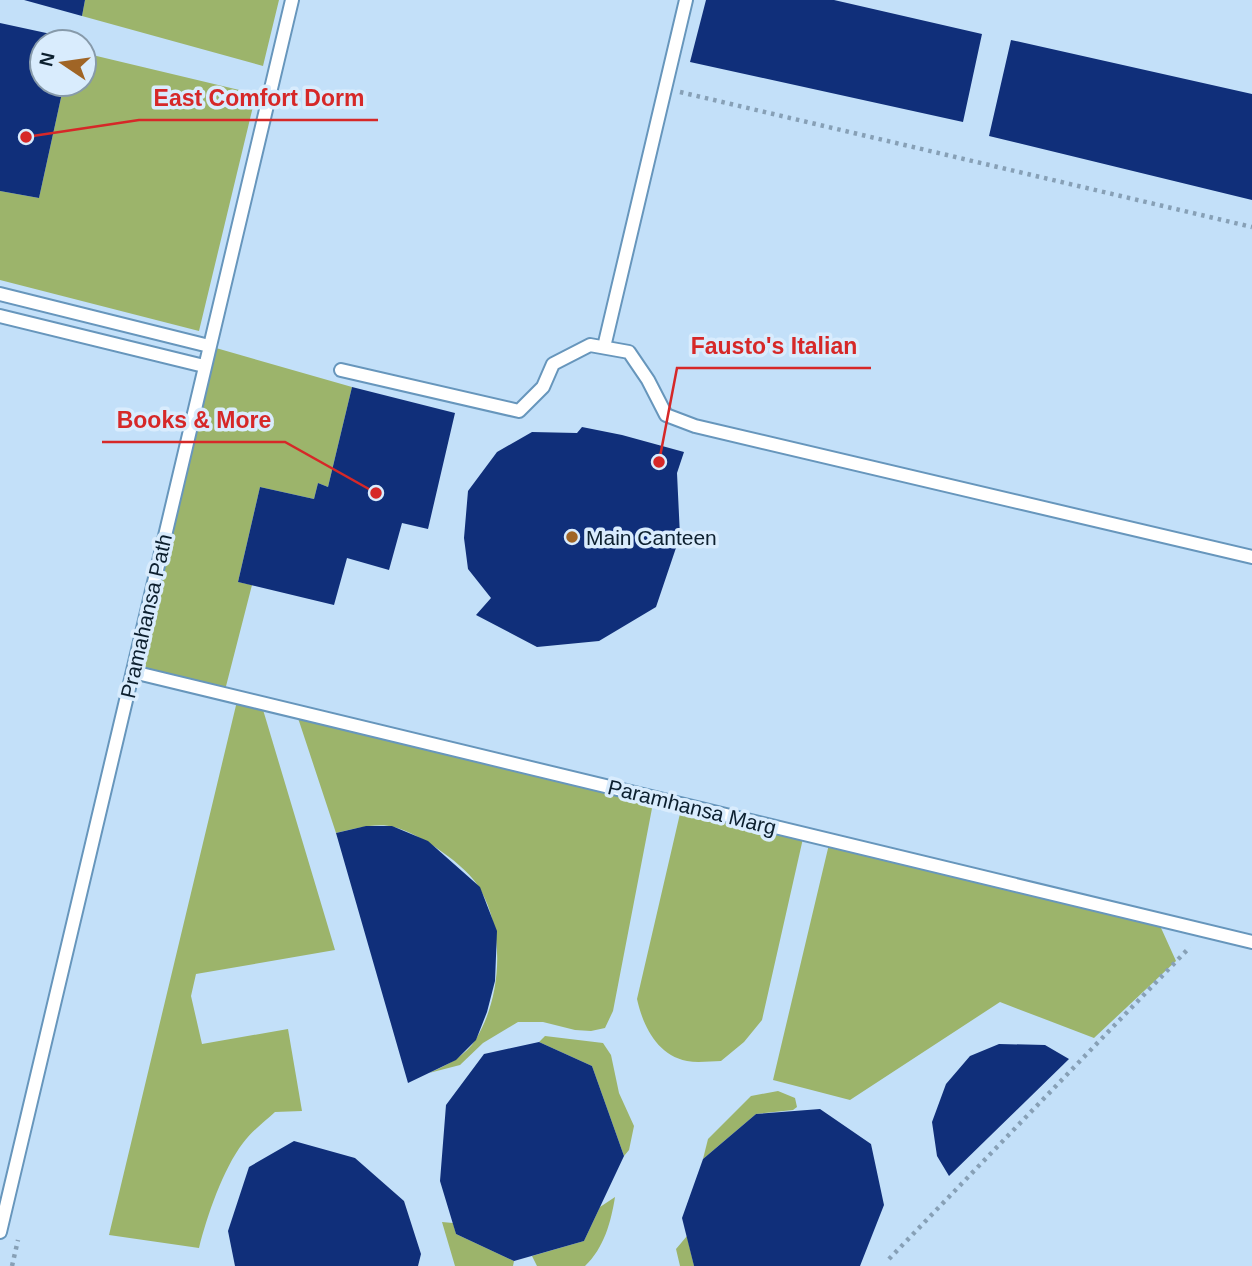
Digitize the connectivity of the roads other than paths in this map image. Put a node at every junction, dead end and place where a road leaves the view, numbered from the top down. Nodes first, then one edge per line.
1 (292, 0) edge
2 (686, 0) edge
3 (0, 294) edge
4 (0, 316) edge
5 (209, 346) junction
6 (604, 347) junction
7 (204, 366) junction
8 (341, 370) dead end
9 (1252, 557) edge
10 (133, 672) junction
11 (1252, 942) edge
12 (0, 1232) edge

1 - 5 lane, Pramahansa Path
2 - 6 lane
3 - 5 lane
4 - 7 lane
5 - 7 lane, Pramahansa Path
6 - 8 lane
6 - 9 lane
7 - 10 lane, Pramahansa Path
10 - 11 lane, Paramhansa Marg
10 - 12 lane, Pramahansa Path

